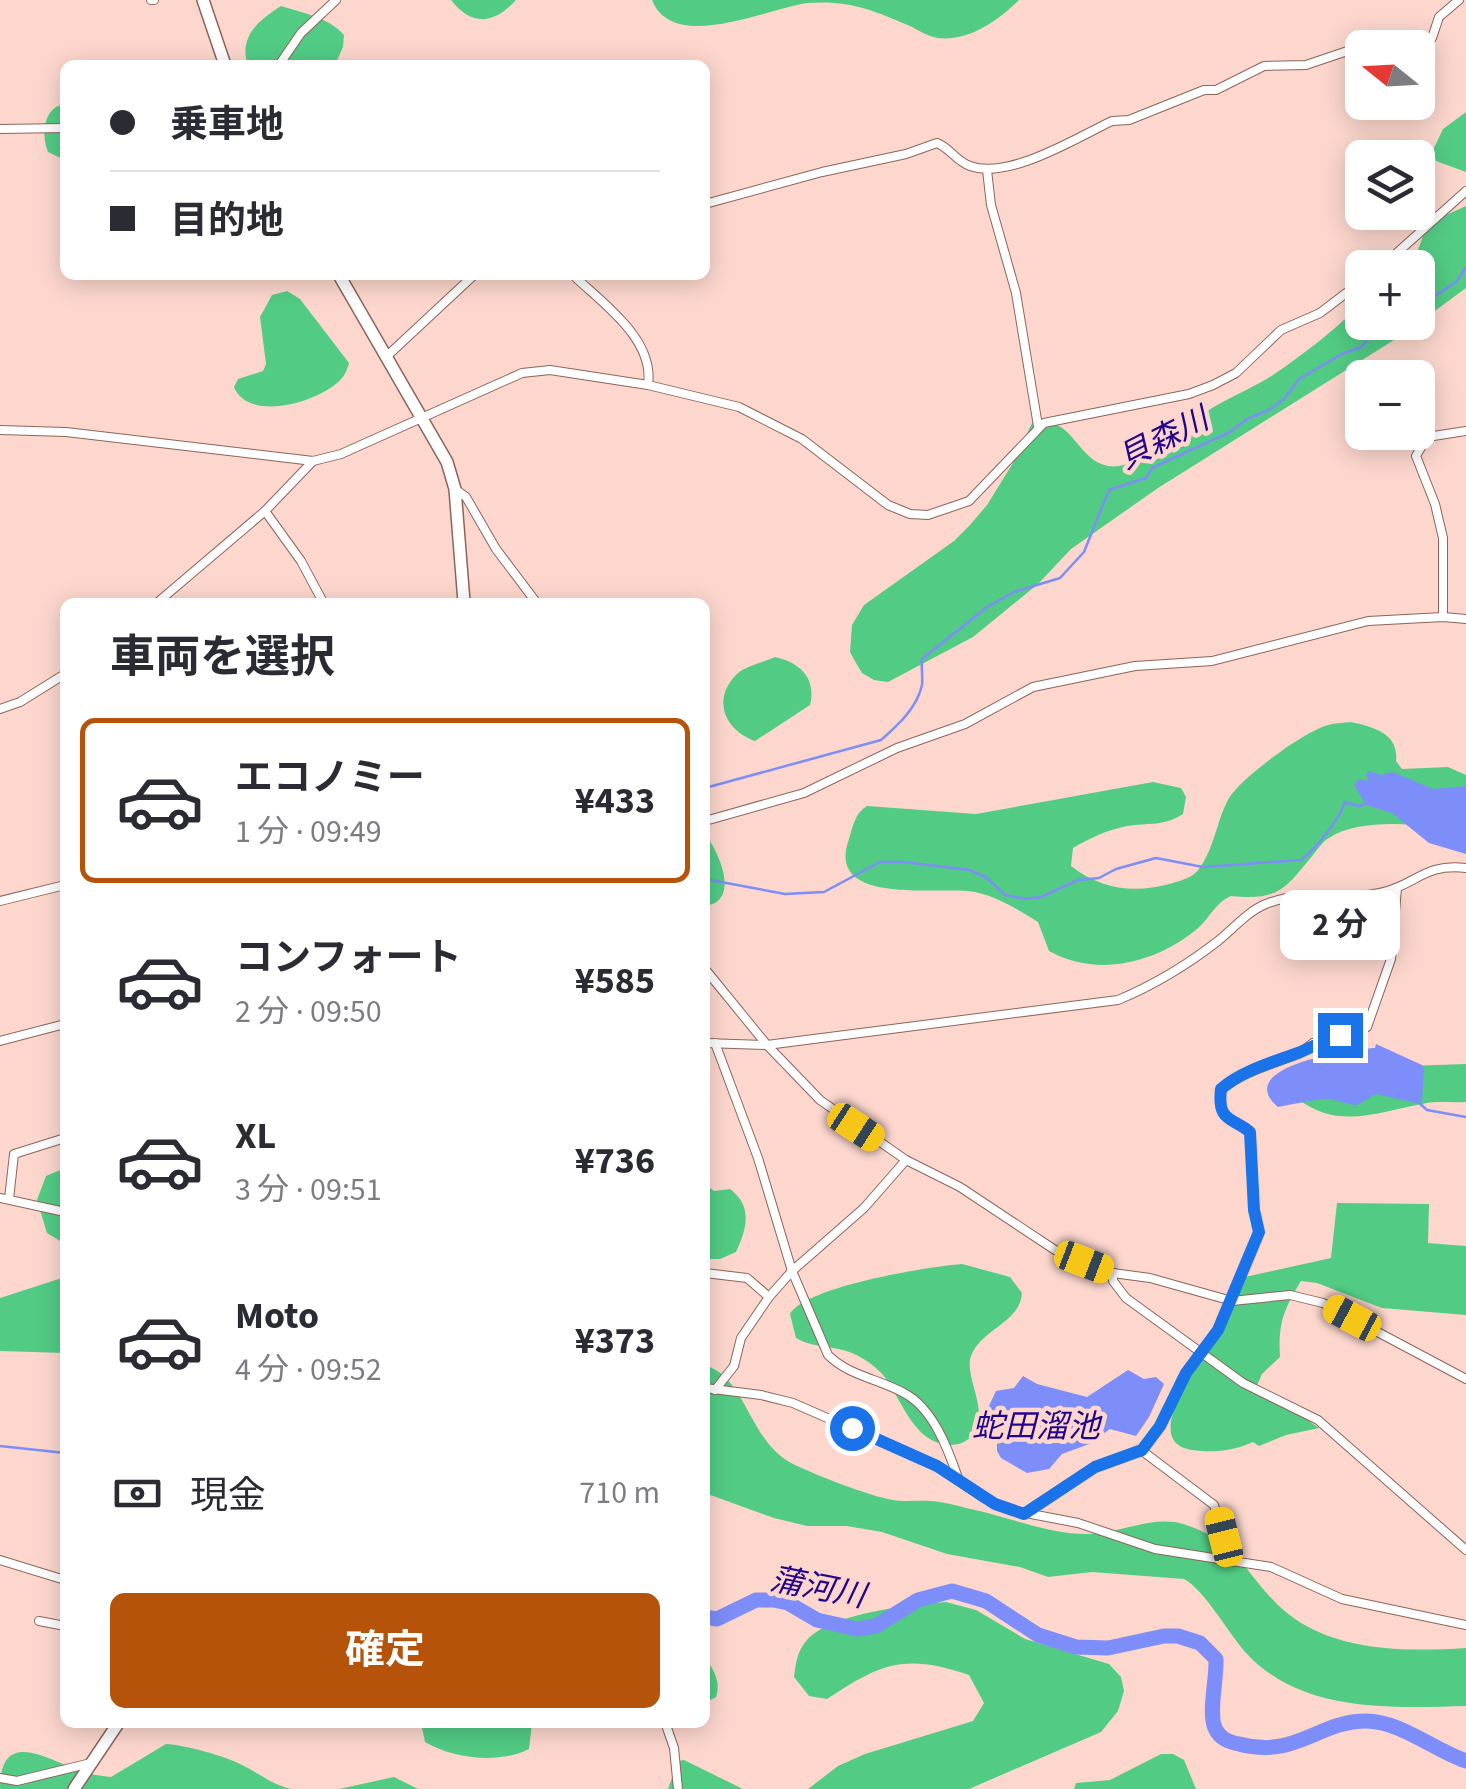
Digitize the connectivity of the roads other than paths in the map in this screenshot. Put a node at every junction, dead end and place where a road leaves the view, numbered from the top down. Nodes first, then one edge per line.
1 (203, 0) edge
2 (336, 0) edge
3 (1459, 0) edge
4 (1435, 30) edge
5 (1345, 51) edge
6 (223, 60) edge
7 (282, 60) edge
8 (60, 128) edge
9 (0, 129) edge
10 (987, 170) junction
11 (1466, 191) edge
12 (710, 203) edge
13 (1400, 250) edge
14 (342, 280) edge
15 (469, 280) edge
16 (578, 280) edge
17 (1345, 294) edge
18 (385, 358) junction
19 (648, 385) junction
20 (422, 418) junction
21 (1038, 426) junction
22 (0, 430) edge
23 (1466, 431) edge
24 (313, 461) junction
25 (456, 489) junction
26 (265, 511) junction
27 (163, 598) edge
28 (320, 598) edge
29 (464, 598) edge
30 (533, 598) edge
31 (1443, 617) junction
32 (1466, 620) edge
33 (60, 677) edge
34 (0, 709) edge
35 (710, 820) edge
36 (1466, 868) edge
37 (60, 886) edge
38 (1397, 888) junction
39 (0, 901) edge
40 (710, 975) edge
41 (60, 1025) edge
42 (0, 1041) edge
43 (710, 1043) edge
44 (767, 1045) junction
45 (60, 1140) edge
46 (906, 1160) junction
47 (5, 1198) edge
48 (60, 1211) edge
49 (792, 1271) junction
50 (1112, 1273) junction
51 (710, 1274) edge
52 (769, 1297) junction
53 (1232, 1301) junction
54 (1202, 1353) junction
55 (1466, 1380) edge
56 (710, 1389) edge
57 (1142, 1450) junction
58 (958, 1478) junction
59 (1024, 1514) junction
60 (1466, 1550) edge
61 (0, 1560) edge
62 (1230, 1560) junction
63 (60, 1578) edge
64 (39, 1621) dead end
65 (60, 1625) edge
66 (1466, 1625) edge
67 (115, 1728) edge
68 (666, 1728) edge
69 (91, 1763) junction
70 (0, 1778) edge
71 (74, 1789) edge
72 (678, 1789) edge

1 - 6 street
2 - 7 street
3 - 4 street
5 - 10 street
8 - 9 street
10 - 12 street
10 - 21 street
11 - 13 street
14 - 18 street
15 - 18 street
16 - 19 street
17 - 21 street
18 - 20 street
19 - 20 street
19 - 21 street
20 - 24 street
20 - 25 street
22 - 24 street
23 - 31 street
24 - 26 street
25 - 29 street
25 - 30 street
26 - 27 street
26 - 28 street
31 - 32 street
31 - 35 street
33 - 34 street
36 - 38 street
37 - 39 street
38 - 44 street
38 - 53 street
40 - 44 street
41 - 42 street
43 - 44 street
43 - 49 street
44 - 46 street
45 - 47 street
46 - 49 street
46 - 50 street
47 - 48 street
49 - 52 street
49 - 58 street
50 - 53 street
50 - 54 street
51 - 52 street
52 - 56 street
53 - 54 street
53 - 55 street
54 - 57 street
54 - 60 street
56 - 58 street
57 - 59 street
57 - 62 street
58 - 59 street
59 - 62 street
61 - 63 street
62 - 66 street
64 - 65 street
67 - 69 street
68 - 72 street
69 - 70 street
69 - 71 street

